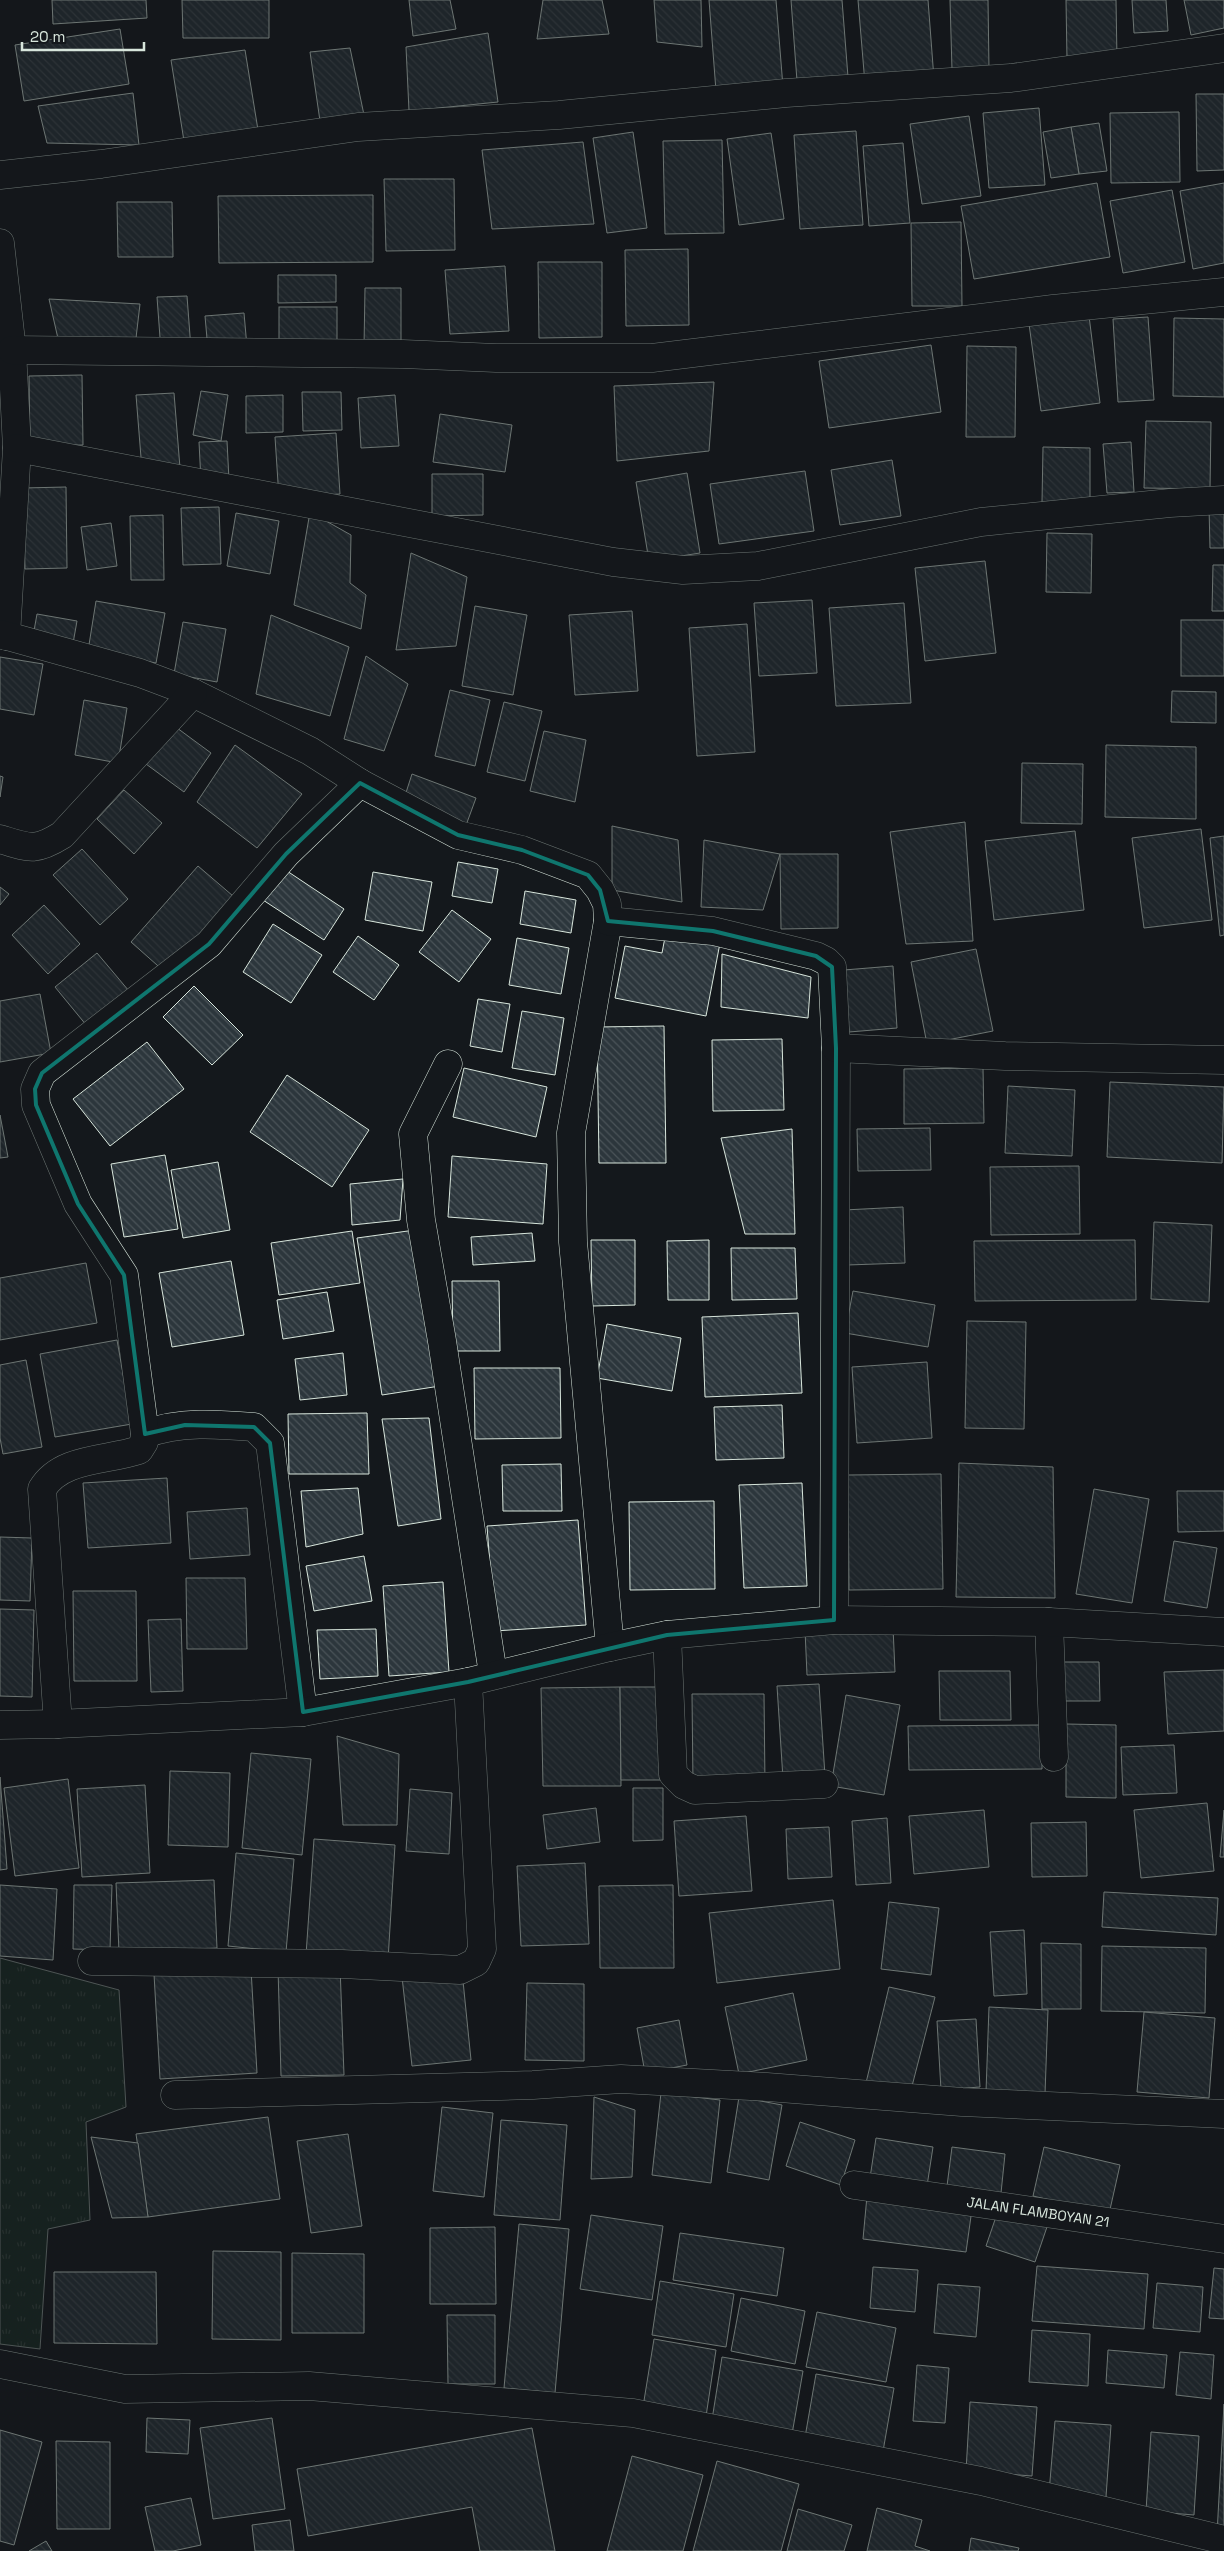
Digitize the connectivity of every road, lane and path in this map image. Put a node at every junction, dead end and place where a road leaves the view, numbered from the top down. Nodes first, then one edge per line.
1 (1224, 48) edge
2 (0, 175) edge
3 (0, 243) edge
4 (1224, 292) edge
5 (12, 350) junction
6 (17, 448) junction
7 (1224, 500) edge
8 (3, 635) edge
9 (193, 693) junction
10 (360, 783) junction
11 (0, 839) edge
12 (608, 921) junction
13 (836, 1048) junction
14 (1224, 1060) edge
15 (448, 1064) dead end
16 (145, 1434) junction
17 (834, 1620) junction
18 (1049, 1622) junction
19 (1224, 1632) edge
20 (667, 1635) junction
21 (610, 1646) junction
22 (480, 1678) junction
23 (303, 1712) junction
24 (58, 1724) junction
25 (0, 1725) edge
26 (1054, 1757) dead end
27 (824, 1784) dead end
28 (92, 1961) dead end
29 (175, 2094) dead end
30 (1224, 2114) edge
31 (854, 2185) dead end
32 (1224, 2239) edge
33 (0, 2364) edge
34 (1224, 2540) edge

1 - 2 street
3 - 5 street
4 - 5 street
5 - 6 street
6 - 7 street
6 - 8 street
8 - 9 street
9 - 10 street
9 - 11 street
10 - 12 street
10 - 16 street
12 - 13 street
12 - 21 street
13 - 14 street
13 - 17 street
15 - 22 street
16 - 23 street
16 - 24 street
17 - 18 street
17 - 20 street
18 - 19 street
18 - 26 street
20 - 21 street
20 - 27 street
21 - 22 street
22 - 23 street
22 - 28 street
23 - 24 street
24 - 25 street
29 - 30 street
31 - 32 street, JALAN FLAMBOYAN 21
33 - 34 street

